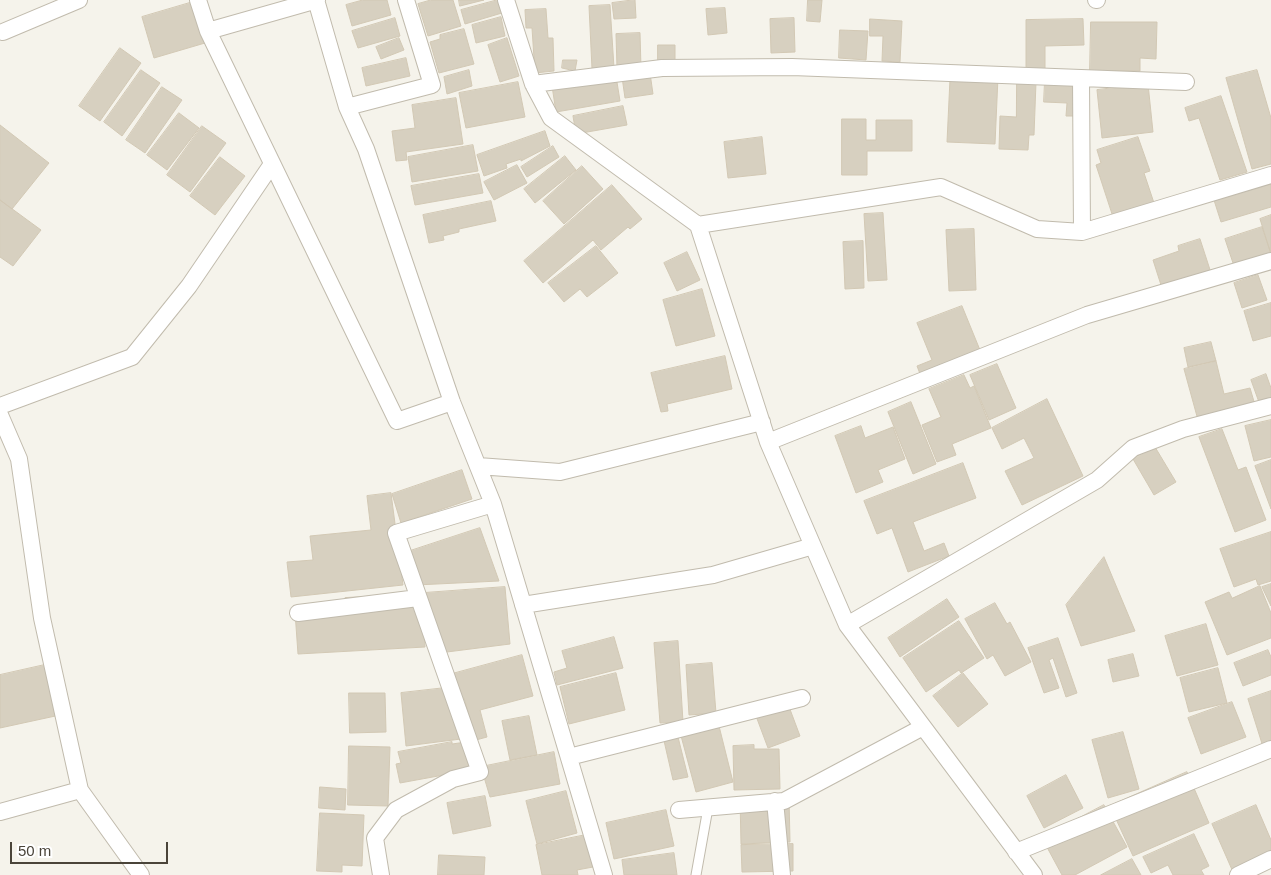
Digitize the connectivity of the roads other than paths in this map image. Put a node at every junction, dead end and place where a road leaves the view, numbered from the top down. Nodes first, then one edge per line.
1 (79, 0) edge
2 (198, 0) edge
3 (316, 0) edge
4 (406, 0) edge
5 (506, 0) edge
6 (208, 31) junction
7 (3, 32) dead end
8 (1081, 78) junction
9 (1186, 82) dead end
10 (533, 84) junction
11 (347, 107) junction
12 (272, 164) junction
13 (1271, 175) edge
14 (698, 225) junction
15 (1082, 232) junction
16 (1271, 261) edge
17 (452, 402) junction
18 (0, 406) edge
19 (1271, 406) edge
20 (0, 415) edge
21 (762, 422) junction
22 (768, 442) junction
23 (478, 466) junction
24 (493, 504) junction
25 (813, 546) junction
26 (418, 598) junction
27 (523, 605) junction
28 (298, 613) dead end
29 (847, 626) junction
30 (802, 698) dead end
31 (923, 727) junction
32 (1271, 750) edge
33 (569, 757) junction
34 (80, 790) junction
35 (776, 801) junction
36 (708, 808) junction
37 (679, 810) dead end
38 (0, 812) edge
39 (1016, 852) junction
40 (1271, 859) edge
41 (141, 875) edge
42 (381, 875) edge
43 (604, 875) edge
44 (696, 875) edge
45 (782, 875) edge
46 (1034, 875) edge
47 (1238, 875) edge

1 - 7 street
2 - 6 street
3 - 6 street
3 - 11 street
4 - 11 street
5 - 10 street
6 - 12 street
8 - 9 street
8 - 10 street
8 - 15 street
10 - 14 street
11 - 17 street
12 - 17 street
12 - 18 street
13 - 15 street
14 - 15 street
14 - 21 street
16 - 22 street
17 - 23 street
19 - 29 street
20 - 34 street
21 - 22 street
21 - 23 street
22 - 25 street
23 - 24 street
24 - 26 street
24 - 27 street
25 - 27 street
25 - 29 street
26 - 28 street
26 - 42 street
27 - 33 street
29 - 31 street
30 - 33 street
31 - 35 street
31 - 39 street
32 - 39 street
33 - 43 street
34 - 38 street
34 - 41 street
35 - 36 street
35 - 45 street
36 - 37 street
36 - 44 lane
39 - 46 street
40 - 47 street

